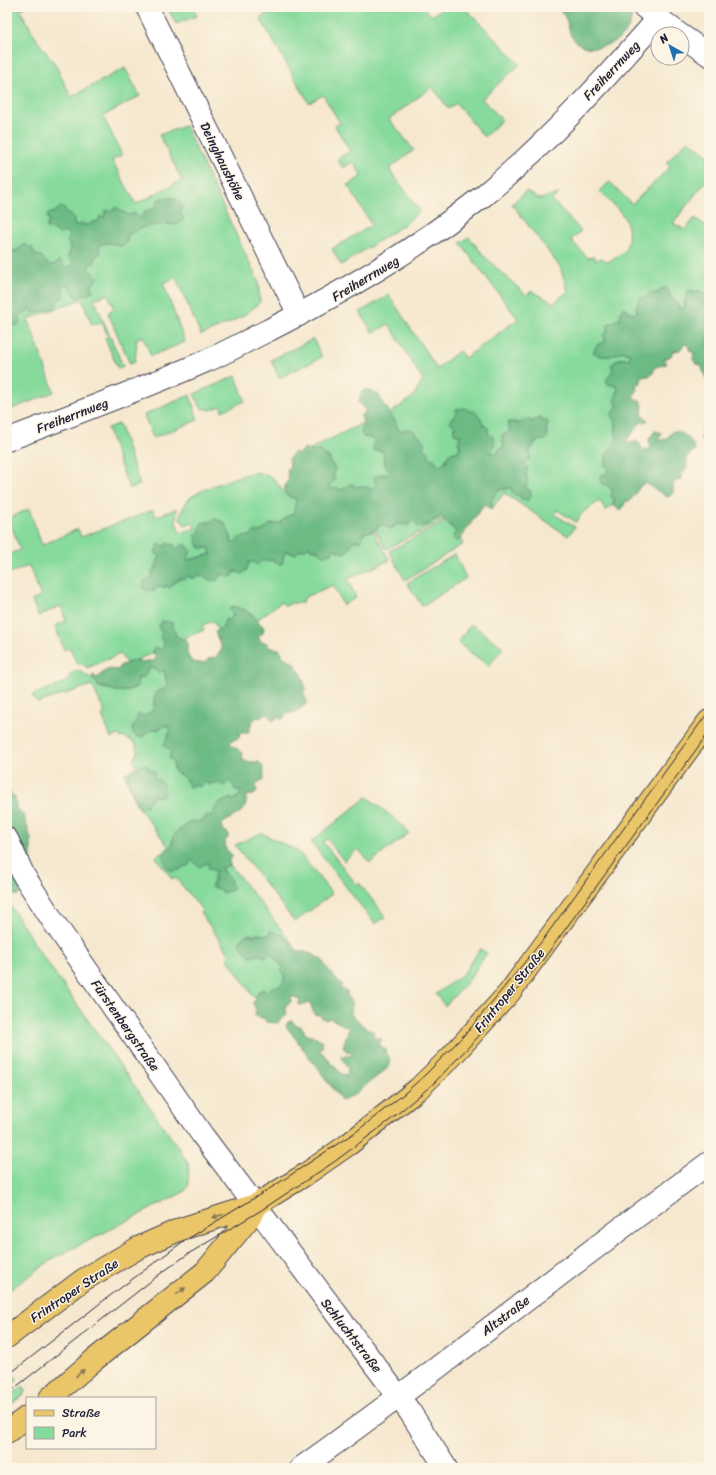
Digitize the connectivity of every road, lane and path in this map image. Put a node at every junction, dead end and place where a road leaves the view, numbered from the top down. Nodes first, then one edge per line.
1 (147, 7) edge
2 (651, 13) edge
3 (668, 26) edge
4 (690, 42) edge
5 (709, 55) edge
6 (299, 315) junction
7 (7, 440) edge
8 (709, 722) edge
9 (7, 839) edge
10 (709, 1163) edge
11 (256, 1205) junction
12 (7, 1337) edge
13 (399, 1396) junction
14 (51, 1397) edge
15 (26, 1418) edge
16 (7, 1432) edge
17 (301, 1468) edge
18 (446, 1468) edge

1 - 6 street, Deinghaushöhe
2 - 3 street
2 - 6 street, Freiherrnweg
4 - 5 street
6 - 7 street, Freiherrnweg
8 - 11 main road, Frintroper Straße
9 - 11 street, Fürstenbergstraße
10 - 13 street, Altstraße
11 -> 12 main road, Frintroper Straße
11 - 13 street, Schluchtstraße
14 -> 11 main road, Frintroper Straße
13 - 17 street, Altstraße
13 - 18 street, Schluchtstraße
15 - 16 main road

